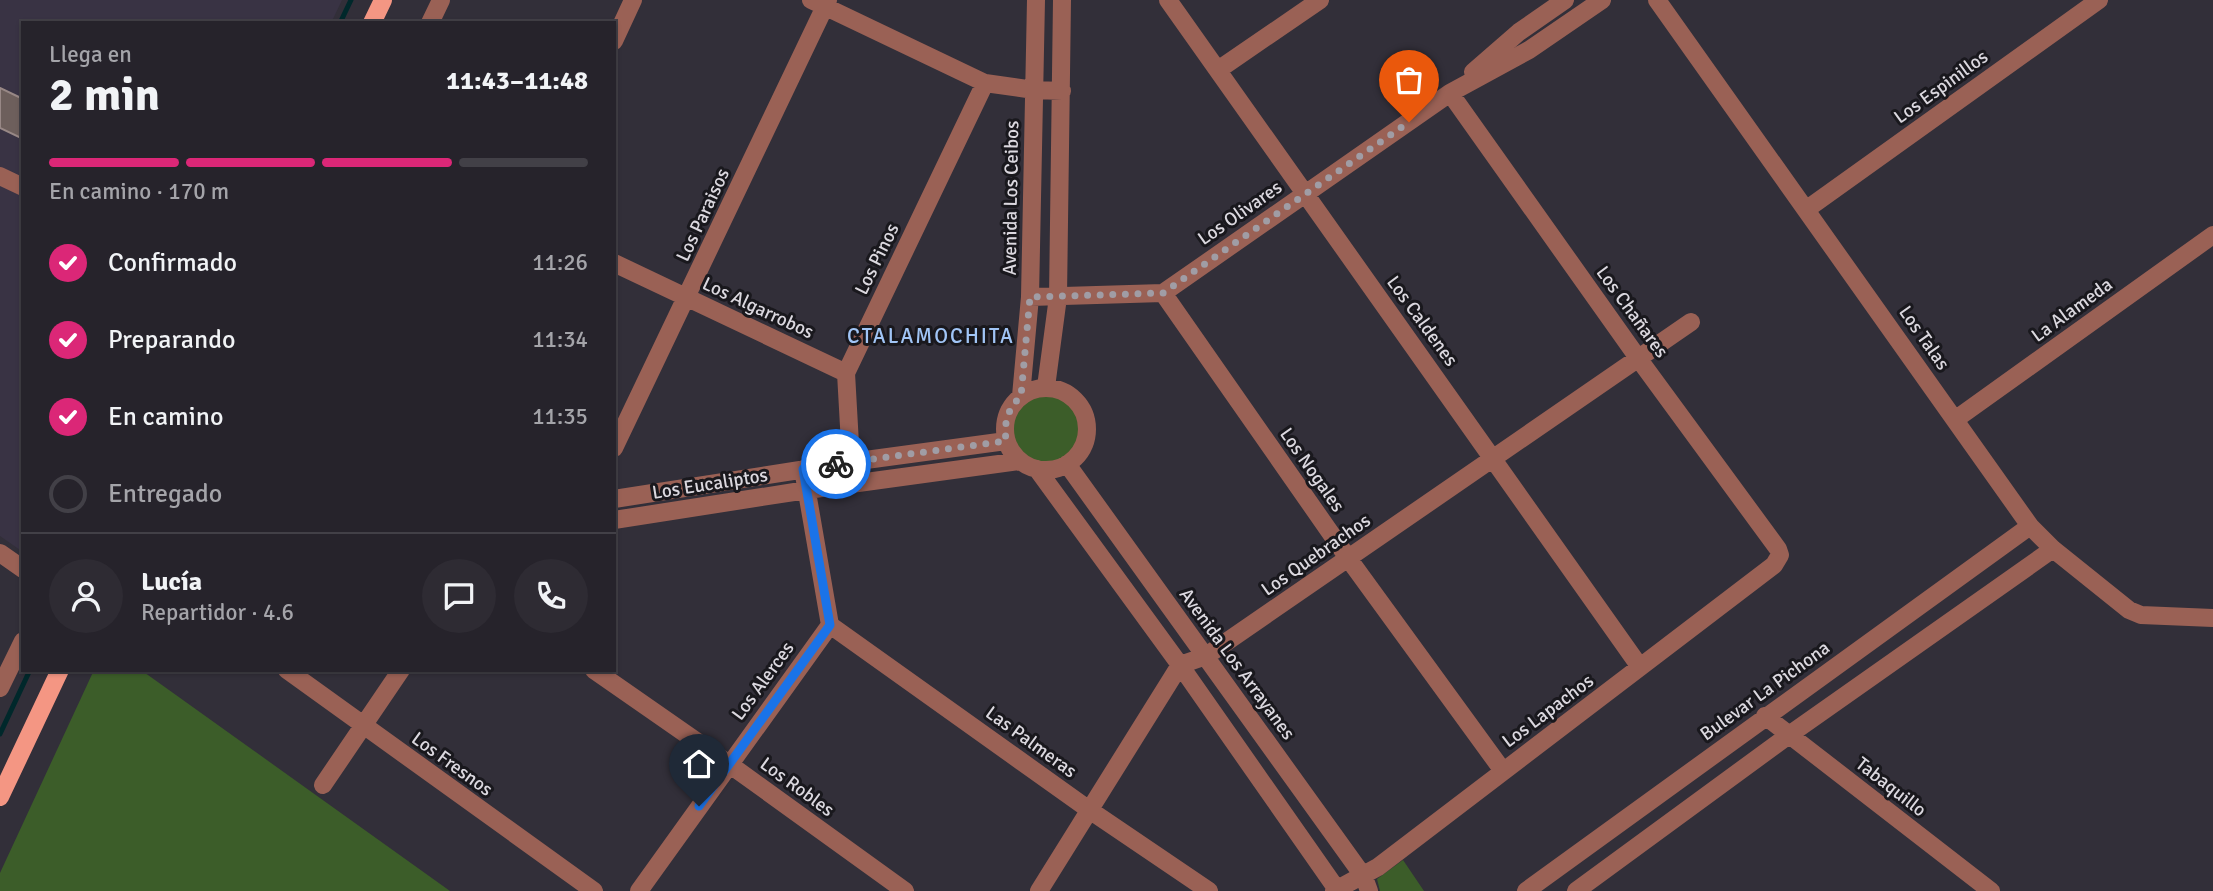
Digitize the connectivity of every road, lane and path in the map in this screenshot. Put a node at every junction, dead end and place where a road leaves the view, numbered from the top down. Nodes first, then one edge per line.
1 (383, 0) edge
2 (441, 0) edge
3 (634, 0) edge
4 (1036, 0) edge
5 (1062, 0) edge
6 (1168, 0) edge
7 (1320, 0) edge
8 (1565, 0) edge
9 (1602, 0) edge
10 (1657, 0) edge
11 (2099, 0) edge
12 (822, 2) edge
13 (373, 21) edge
14 (431, 21) edge
15 (616, 37) edge
16 (1218, 70) junction
17 (985, 83) junction
18 (1034, 90) junction
19 (1062, 91) junction
20 (1450, 93) junction
21 (0, 176) edge
22 (21, 186) edge
23 (1305, 194) junction
24 (1807, 209) junction
25 (2213, 235) edge
26 (616, 264) edge
27 (1163, 293) junction
28 (1030, 297) junction
29 (1058, 297) junction
30 (687, 298) junction
31 (1691, 322) dead end
32 (1638, 358) junction
33 (846, 373) junction
34 (1046, 387) junction
35 (1021, 396) junction
36 (1956, 419) junction
37 (1006, 441) junction
38 (616, 444) edge
39 (1493, 457) junction
40 (851, 461) junction
41 (1020, 461) junction
42 (1067, 464) junction
43 (803, 469) junction
44 (1037, 469) junction
45 (807, 490) junction
46 (616, 499) edge
47 (616, 520) edge
48 (2030, 526) junction
49 (2053, 549) junction
50 (0, 553) edge
51 (1780, 555) joint
52 (1348, 558) junction
53 (21, 568) edge
54 (2213, 618) edge
55 (830, 625) junction
56 (21, 645) edge
57 (1206, 656) junction
58 (1180, 665) junction
59 (1640, 667) junction
60 (59, 672) edge
61 (290, 672) edge
62 (400, 672) edge
63 (597, 672) edge
64 (0, 688) edge
65 (1765, 716) junction
66 (364, 726) junction
67 (1789, 735) junction
68 (729, 764) junction
69 (1503, 771) junction
70 (323, 785) dead end
71 (0, 797) edge
72 (1088, 809) junction
73 (1366, 884) edge
74 (1336, 890) edge
75 (594, 891) edge
76 (639, 891) edge
77 (905, 891) edge
78 (1039, 891) edge
79 (1209, 891) edge
80 (1525, 891) edge
81 (1576, 891) edge
82 (1991, 891) edge

1 - 13 main road
2 - 14 street
3 - 15 street
4 - 18 street, Avenida Los Ceibos
5 - 19 street
6 - 16 street, Los Caldenes
7 - 16 street
8 - 20 street
9 - 20 street
10 - 24 street, Los Talas
11 - 24 street, Los Espinillos
12 - 17 street
12 - 30 street, Los Paraisos
16 - 23 street, Los Caldenes
17 - 18 street
17 - 33 street, Los Pinos
18 - 19 street
18 - 28 street, Avenida Los Ceibos
19 - 29 street
20 - 23 street, Los Olivares
20 - 32 street, Los Chañares
21 - 22 street
23 - 27 street, Los Olivares
23 - 39 street, Los Caldenes
24 - 36 street, Los Talas
25 - 36 street, La Alameda
26 - 30 street, Los Algarrobos
27 - 29 street
27 - 52 street, Los Nogales
28 - 29 street
28 - 35 street, Avenida Los Ceibos
29 - 34 street
30 - 33 street, Los Algarrobos
30 - 38 street, Los Paraisos
31 - 32 street, Los Quebrachos
32 - 39 street, Los Quebrachos
32 - 51 street, Los Chañares
33 - 40 street, Los Pinos
34 - 35 street
34 - 42 street
35 - 37 street
36 - 48 street, Los Talas
37 - 40 street, Los Eucaliptos
37 - 41 street
39 - 52 street, Los Quebrachos
39 - 59 street, Los Caldenes
40 - 43 street, Los Eucaliptos
41 - 44 street
41 - 45 street, Los Eucaliptos
42 - 44 street
42 - 57 street, Avenida Los Arrayanes
43 - 45 street
43 - 46 street, Los Eucaliptos
44 - 58 street
45 - 47 street, Los Eucaliptos
45 - 55 street
48 - 49 street, Los Talas
48 - 65 street, Bulevar La Pichona
49 - 54 street, Los Talas
49 - 67 street
50 - 53 street
51 - 59 street, Los Lapachos
52 - 57 street, Los Quebrachos
52 - 69 street, Los Nogales
55 - 68 street, Los Alerces
55 - 72 street, Las Palmeras
56 - 64 street
57 - 58 street, Los Quebrachos
57 - 73 street, Avenida Los Arrayanes
58 - 72 street
58 - 74 street
59 - 69 street, Los Lapachos
60 - 71 main road
61 - 66 street, Los Fresnos
62 - 66 street
63 - 68 street, Los Robles
65 - 67 street, Tabaquillo
65 - 80 street, Bulevar La Pichona
66 - 70 street
66 - 75 street, Los Fresnos
67 - 81 street
67 - 82 street, Tabaquillo
68 - 76 street, Los Alerces
68 - 77 street, Los Robles
69 - 73 street, Los Lapachos
72 - 78 street
72 - 79 street, Las Palmeras
73 - 74 street, Los Lapachos

